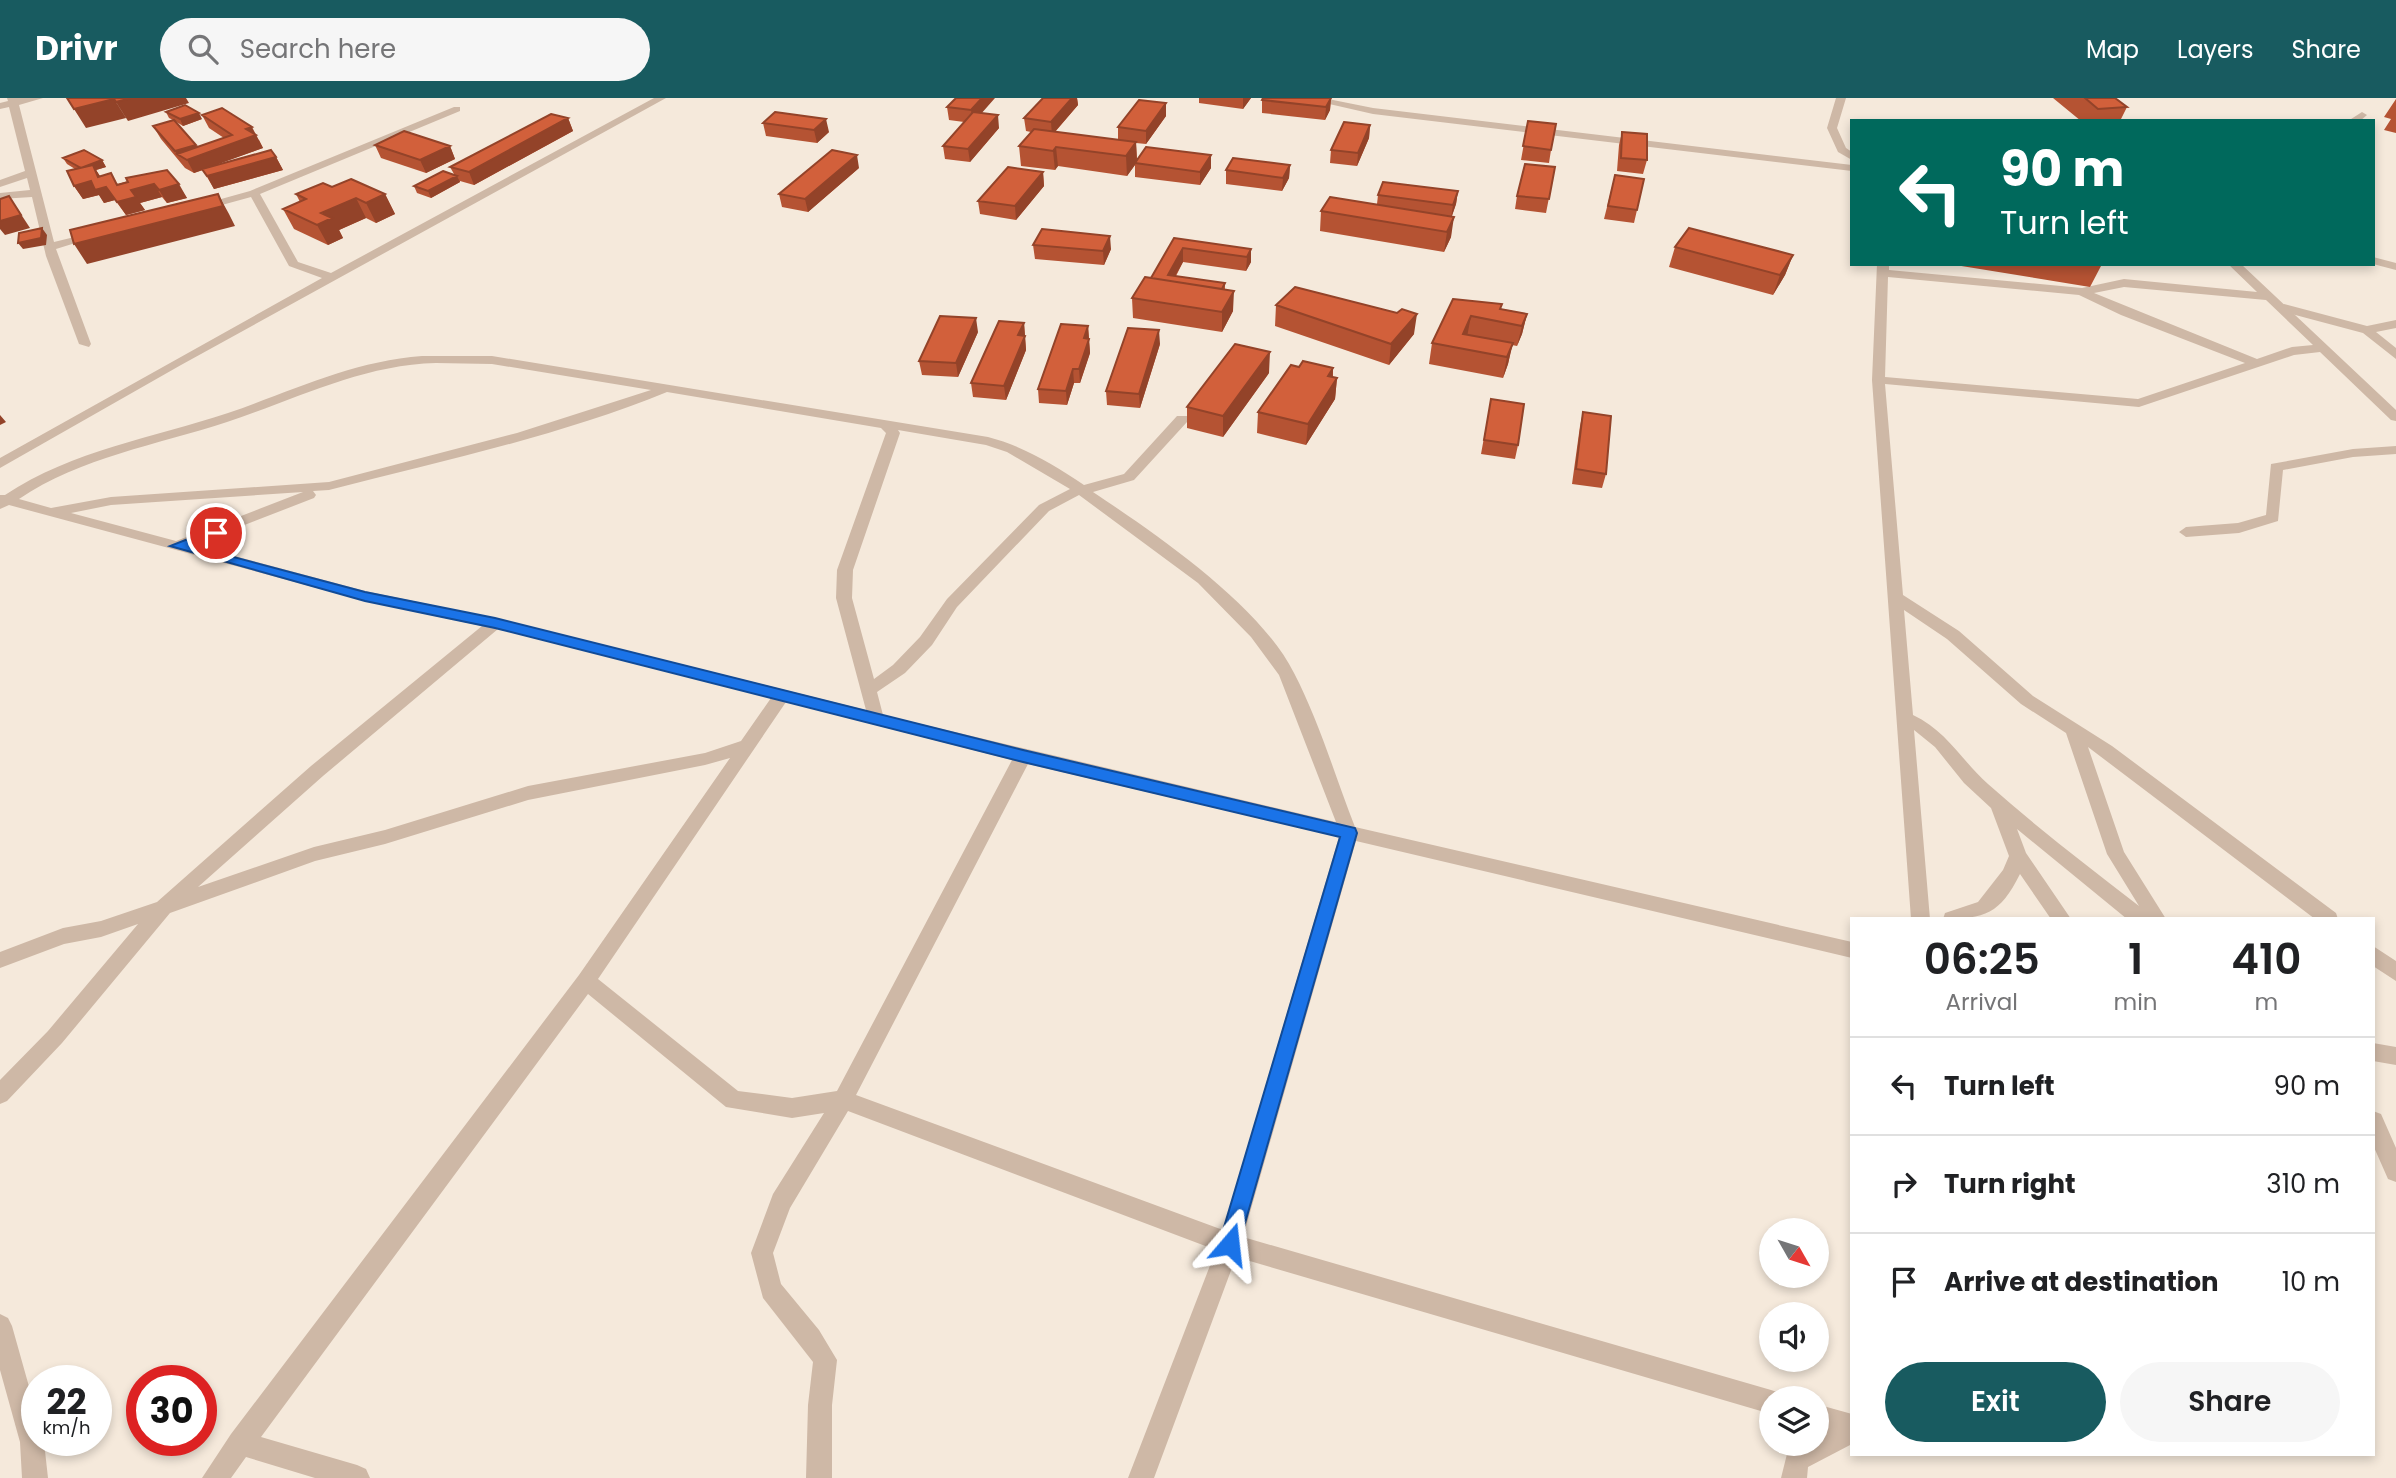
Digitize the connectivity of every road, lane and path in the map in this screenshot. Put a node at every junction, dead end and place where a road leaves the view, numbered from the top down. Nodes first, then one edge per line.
1 (38, 98) edge
2 (661, 98) edge
3 (1308, 98) edge
4 (1841, 98) edge
5 (13, 101) edge
6 (0, 106) edge
7 (457, 109) dead end
8 (1850, 156) edge
9 (1850, 168) edge
10 (30, 173) junction
11 (0, 184) edge
12 (35, 193) junction
13 (254, 193) junction
14 (0, 196) edge
15 (190, 210) edge
16 (113, 230) edge
17 (50, 247) junction
18 (2375, 261) edge
19 (2236, 266) edge
20 (2396, 267) edge
21 (1884, 269) edge
22 (331, 277) junction
23 (2082, 292) junction
24 (2267, 297) junction
25 (2284, 308) junction
26 (2396, 324) edge
27 (2367, 330) junction
28 (85, 344) dead end
29 (2324, 348) junction
30 (2396, 355) edge
31 (2258, 364) junction
32 (1878, 380) junction
33 (669, 387) junction
34 (2396, 417) edge
35 (1182, 419) dead end
36 (884, 423) junction
37 (2396, 450) edge
38 (0, 464) edge
39 (329, 486) junction
40 (1083, 492) junction
41 (2, 502) edge
42 (49, 512) junction
43 (2186, 532) dead end
44 (177, 546) junction
45 (1894, 596) junction
46 (495, 623) junction
47 (869, 690) junction
48 (783, 694) junction
49 (876, 718) junction
50 (1904, 718) junction
51 (2073, 730) junction
52 (747, 746) junction
53 (1023, 756) junction
54 (1999, 804) junction
55 (1349, 833) junction
56 (2018, 856) junction
57 (165, 905) junction
58 (1921, 917) edge
59 (1958, 917) edge
60 (2061, 917) edge
61 (2139, 917) edge
62 (2156, 917) edge
63 (2326, 917) edge
64 (1850, 950) edge
65 (2375, 956) edge
66 (0, 960) edge
67 (2396, 974) edge
68 (586, 981) junction
69 (2375, 1052) edge
70 (2396, 1056) edge
71 (0, 1094) edge
72 (843, 1100) junction
73 (2375, 1125) edge
74 (2396, 1172) edge
75 (1230, 1244) junction
76 (0, 1326) edge
77 (1759, 1398) edge
78 (1829, 1420) edge
79 (1850, 1427) edge
80 (1850, 1429) edge
81 (240, 1443) junction
82 (34, 1478) edge
83 (215, 1478) edge
84 (357, 1478) edge
85 (820, 1478) edge
86 (1141, 1478) edge
87 (1794, 1478) edge

1 - 5 street
2 - 22 street
3 - 9 street
4 - 8 street
5 - 6 street
5 - 10 street
7 - 13 street
10 - 11 street
10 - 12 street
12 - 14 street
12 - 17 street
13 - 15 street
13 - 22 street
16 - 17 street
17 - 28 street
18 - 20 street
19 - 24 street
21 - 23 street
21 - 32 street
22 - 38 street
23 - 24 street
23 - 31 street
24 - 25 street
25 - 27 street
25 - 29 street
26 - 27 street
27 - 30 street
29 - 31 street
29 - 34 street
31 - 32 street
32 - 45 street
33 - 36 street
33 - 39 street
33 - 41 street
35 - 40 street
36 - 40 street
36 - 47 street
37 - 43 street
39 - 42 street
39 - 44 street
40 - 47 street
40 - 55 street
41 - 42 street
42 - 44 street
44 - 46 street
45 - 50 street
45 - 51 street
46 - 48 street
46 - 57 street
47 - 49 street
48 - 49 street
48 - 52 street
49 - 53 street
50 - 54 street
50 - 58 street
51 - 62 street
51 - 63 street
52 - 57 street
52 - 68 street
53 - 55 street
53 - 72 street
54 - 56 street
54 - 61 street
55 - 64 street
55 - 75 street
56 - 59 street
56 - 60 street
57 - 66 street
57 - 71 street
65 - 67 street
68 - 72 street
68 - 81 street
69 - 70 street
72 - 75 street
72 - 85 street
73 - 74 street
75 - 77 street
75 - 86 street
76 - 82 street
78 - 79 street
80 - 87 street
81 - 83 street
81 - 84 street

